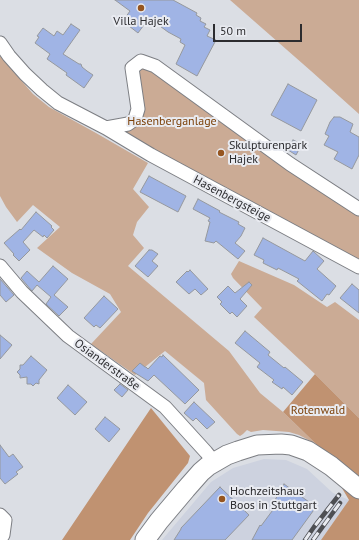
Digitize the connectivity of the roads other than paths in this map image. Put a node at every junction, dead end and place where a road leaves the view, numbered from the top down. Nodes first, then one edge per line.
1 (0, 43) edge
2 (106, 128) junction
3 (359, 209) edge
4 (0, 266) edge
5 (359, 268) edge
6 (214, 462) junction
7 (359, 489) edge
8 (0, 515) edge
9 (0, 539) edge
10 (145, 540) edge

1 - 2 street, Hasenbergsteige
2 - 3 street
2 - 5 street, Hasenbergsteige
4 - 6 street, Osianderstraße
6 - 7 main road
6 - 10 main road
8 - 9 street

